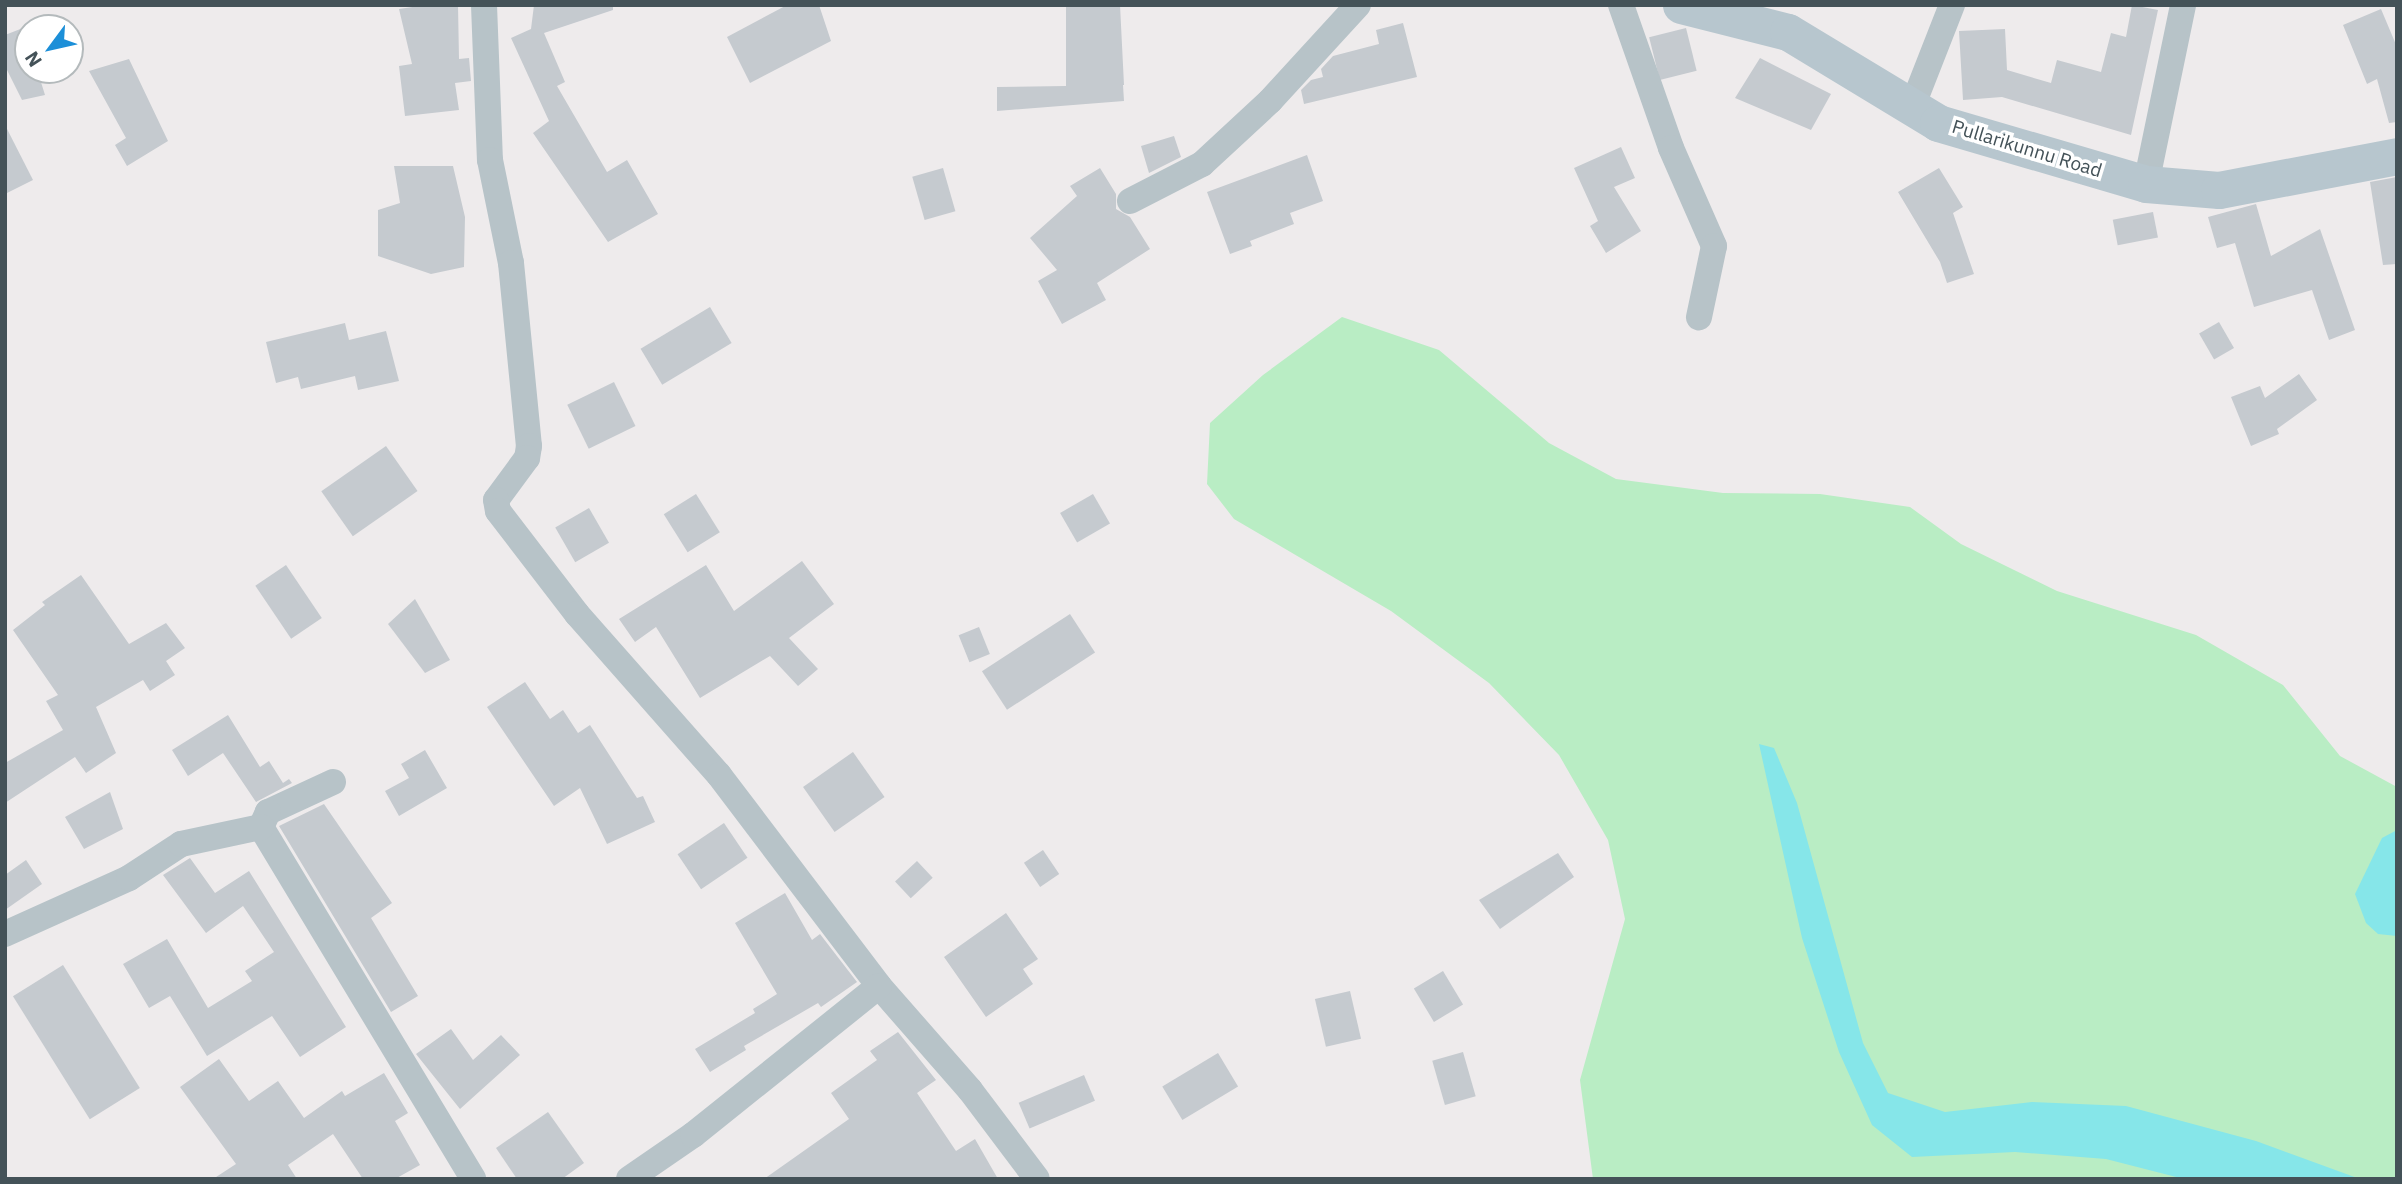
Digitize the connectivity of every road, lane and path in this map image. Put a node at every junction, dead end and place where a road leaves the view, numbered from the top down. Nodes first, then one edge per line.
1 (484, 5) edge
2 (1358, 5) edge
3 (1621, 5) edge
4 (1681, 5) edge
5 (1952, 5) edge
6 (2183, 5) edge
7 (1912, 107) junction
8 (2395, 159) edge
9 (2146, 184) junction
10 (1130, 201) dead end
11 (1699, 317) dead end
12 (333, 782) dead end
13 (261, 827) junction
14 (5, 934) edge
15 (879, 986) junction
16 (473, 1179) edge
17 (629, 1179) edge
18 (1037, 1179) edge

1 - 15 street
2 - 10 street
3 - 11 street
4 - 7 main road, Pullarikunnu Road
5 - 7 street
6 - 9 street
7 - 9 main road, Pullarikunnu Road
8 - 9 main road, Pullarikunnu Road
12 - 13 street
13 - 14 street
13 - 16 street
15 - 17 street
15 - 18 street

